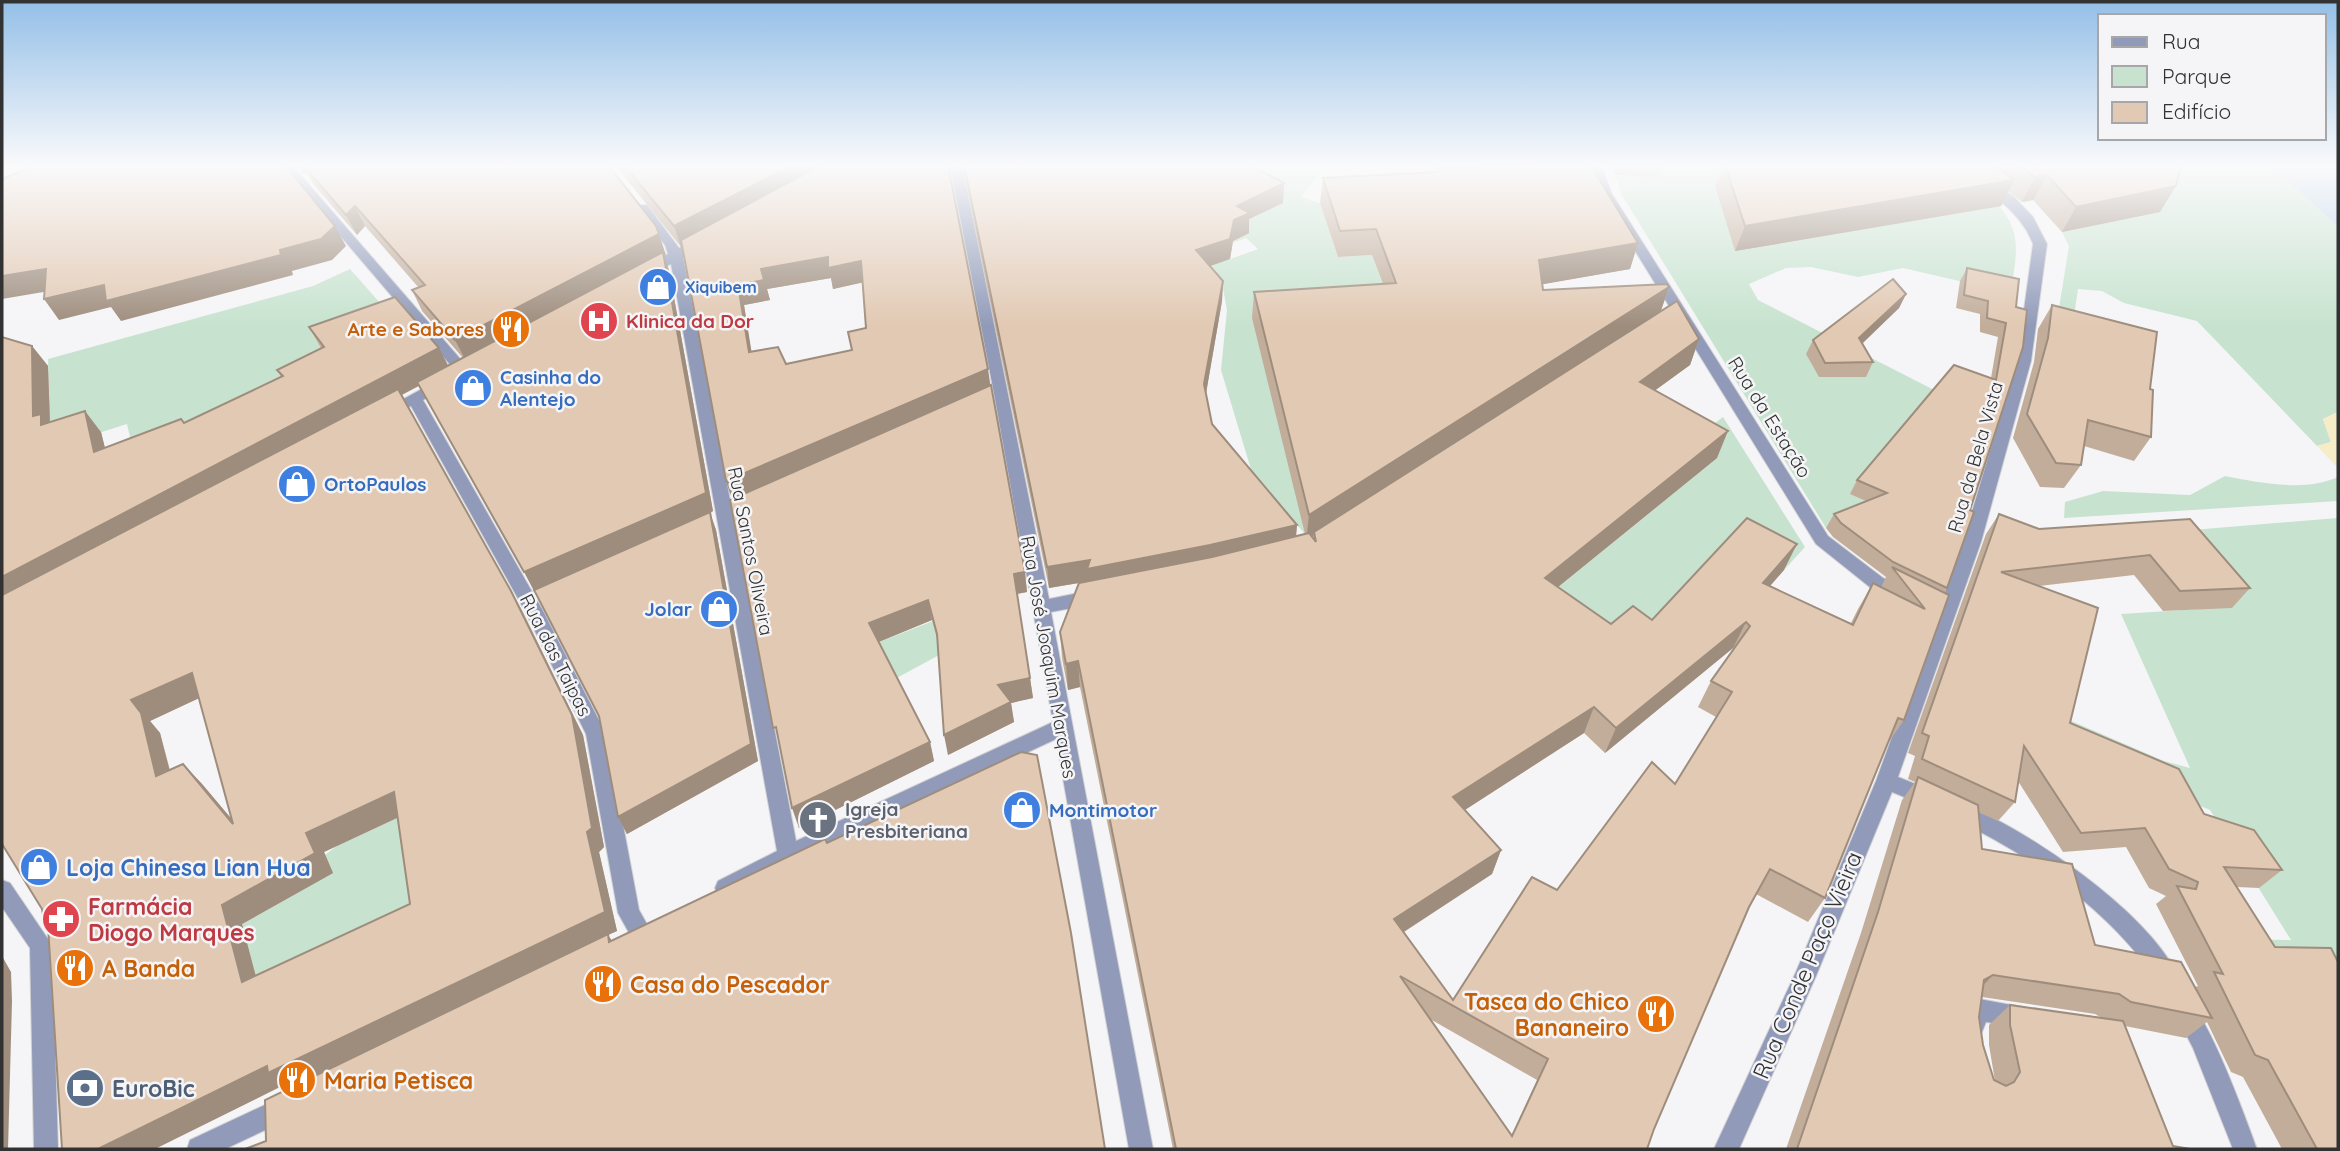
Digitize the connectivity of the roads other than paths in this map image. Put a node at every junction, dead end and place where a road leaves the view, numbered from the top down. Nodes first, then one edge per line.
1 (341, 219) edge
2 (650, 219) edge
3 (965, 219) edge
4 (1619, 219) edge
5 (2029, 219) edge
6 (713, 236) edge
7 (676, 255) junction
8 (629, 281) edge
9 (414, 398) junction
10 (366, 425) edge
11 (1105, 595) edge
12 (1040, 608) junction
13 (1933, 611) junction
14 (1062, 727) junction
15 (1886, 780) junction
16 (788, 855) junction
17 (2, 890) edge
18 (702, 900) edge
19 (665, 920) edge
20 (641, 933) junction
21 (619, 943) edge
22 (2042, 1019) edge
23 (1974, 1045) edge
24 (310, 1095) edge
25 (46, 1149) edge
26 (199, 1149) edge
27 (1141, 1149) edge
28 (1726, 1149) edge
29 (2245, 1149) edge

1 - 9 street
2 - 7 street
3 - 12 street, Rua José Joaquim Marques
4 - 13 street, Rua da Estação
5 - 13 street, Rua da Bela Vista
6 - 7 street
7 - 8 street
7 - 16 street, Rua Santos Oliveira
9 - 10 street
9 - 20 street, Rua das Taipas
11 - 12 street
12 - 14 street, Rua José Joaquim Marques
13 - 15 street, Rua da Bela Vista
14 - 16 street
14 - 27 street, Rua José Joaquim Marques
15 - 28 street, Rua Conde Paço Vieira
15 - 29 street
16 - 18 street
17 - 25 street
19 - 20 street
20 - 21 street
22 - 23 street
24 - 26 street

